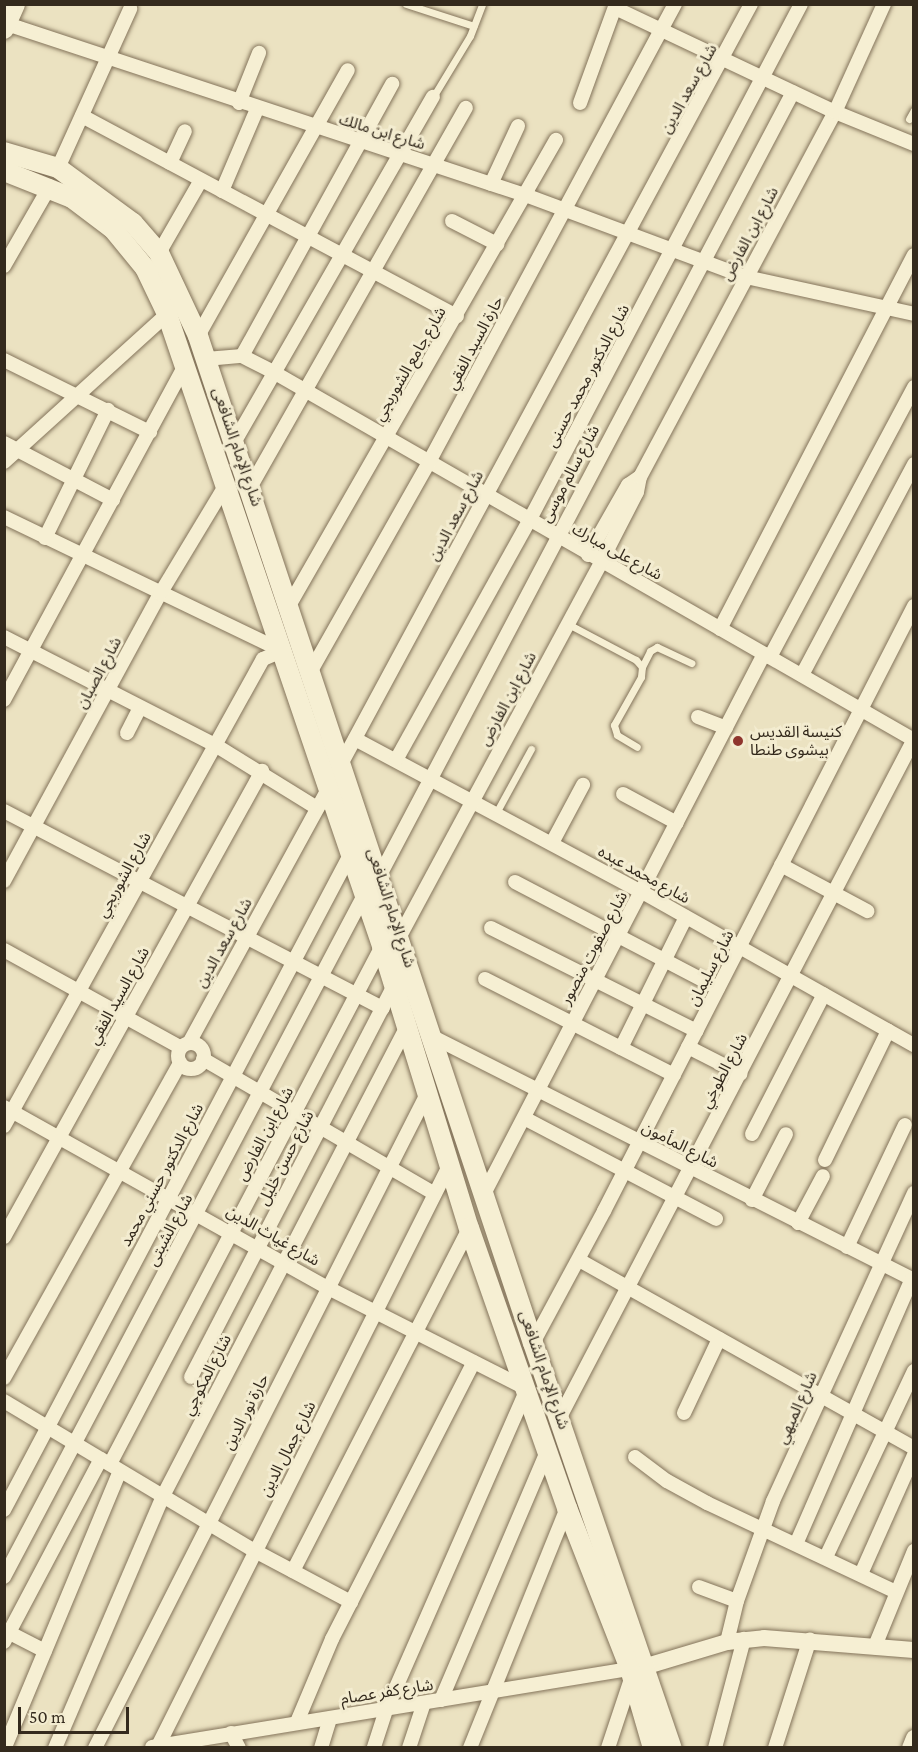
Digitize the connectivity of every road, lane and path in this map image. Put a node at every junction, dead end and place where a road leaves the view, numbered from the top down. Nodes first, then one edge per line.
1 (15, 4) edge
2 (406, 4) edge
3 (482, 4) edge
4 (675, 4) edge
5 (752, 4) edge
6 (801, 4) edge
7 (884, 4) edge
8 (616, 6) edge
9 (130, 9) dead end
10 (474, 26) junction
11 (6, 27) edge
12 (663, 30) junction
13 (259, 53) dead end
14 (108, 58) junction
15 (725, 60) junction
16 (348, 69) dead end
17 (765, 79) junction
18 (392, 84) dead end
19 (793, 92) junction
20 (433, 97) joint
21 (239, 103) junction
22 (580, 103) dead end
23 (466, 108) dead end
24 (257, 109) junction
25 (914, 110) edge
26 (835, 112) junction
27 (82, 116) junction
28 (909, 119) dead end
29 (518, 126) dead end
30 (316, 129) junction
31 (185, 131) dead end
32 (4, 138) edge
33 (556, 140) dead end
34 (360, 143) junction
35 (914, 144) edge
36 (4, 152) edge
37 (397, 154) junction
38 (33, 158) junction
39 (170, 163) junction
40 (434, 166) junction
41 (58, 168) junction
42 (4, 171) edge
43 (201, 180) junction
44 (490, 184) junction
45 (50, 186) junction
46 (222, 190) junction
47 (525, 195) junction
48 (565, 209) junction
49 (269, 216) junction
50 (452, 222) dead end
51 (629, 232) junction
52 (308, 236) junction
53 (497, 244) junction
54 (674, 250) junction
55 (159, 253) junction
56 (341, 254) junction
57 (914, 255) edge
58 (702, 260) junction
59 (4, 266) edge
60 (374, 272) junction
61 (746, 277) junction
62 (887, 308) junction
63 (167, 314) junction
64 (914, 314) edge
65 (457, 316) junction
66 (198, 336) junction
67 (242, 356) junction
68 (206, 359) junction
69 (4, 360) edge
70 (185, 365) junction
71 (275, 373) junction
72 (914, 387) edge
73 (307, 392) junction
74 (78, 396) junction
75 (108, 410) junction
76 (150, 432) junction
77 (387, 438) junction
78 (235, 441) junction
79 (4, 443) edge
80 (18, 450) junction
81 (4, 462) edge
82 (429, 462) junction
83 (914, 464) edge
84 (74, 480) junction
85 (227, 483) junction
86 (250, 486) junction
87 (486, 496) junction
88 (113, 500) junction
89 (4, 518) edge
90 (529, 521) junction
91 (555, 536) junction
92 (45, 538) junction
93 (82, 557) junction
94 (595, 559) junction
95 (160, 594) junction
96 (290, 604) junction
97 (914, 606) edge
98 (568, 624) junction
99 (720, 629) junction
100 (4, 637) edge
101 (31, 651) junction
102 (282, 651) junction
103 (767, 656) junction
104 (691, 663) dead end
105 (642, 667) junction
106 (312, 669) junction
107 (802, 675) junction
108 (108, 692) junction
109 (4, 700) edge
110 (140, 708) junction
111 (861, 709) junction
112 (699, 717) dead end
113 (726, 728) junction
114 (127, 733) dead end
115 (355, 739) junction
116 (913, 740) edge
117 (215, 745) junction
118 (637, 747) dead end
119 (531, 749) dead end
120 (396, 760) junction
121 (342, 762) junction
122 (262, 771) junction
123 (429, 777) junction
124 (583, 785) dead end
125 (328, 789) junction
126 (623, 794) dead end
127 (473, 800) junction
128 (317, 808) junction
129 (4, 811) edge
130 (496, 813) junction
131 (677, 823) junction
132 (34, 826) junction
133 (552, 843) junction
134 (350, 855) junction
135 (781, 865) junction
136 (380, 874) junction
137 (4, 881) edge
138 (140, 881) junction
139 (515, 882) dead end
140 (642, 891) junction
141 (834, 894) junction
142 (363, 897) junction
143 (188, 906) junction
144 (867, 911) dead end
145 (686, 917) junction
146 (491, 928) dead end
147 (620, 935) junction
148 (247, 936) junction
149 (400, 936) junction
150 (382, 946) junction
151 (740, 947) junction
152 (4, 950) edge
153 (665, 959) junction
154 (293, 961) junction
155 (321, 976) junction
156 (793, 977) junction
157 (485, 979) dead end
158 (596, 981) junction
159 (394, 986) junction
160 (718, 988) junction
161 (79, 991) junction
162 (356, 994) junction
163 (824, 994) junction
164 (642, 1004) junction
165 (383, 1008) junction
166 (127, 1017) junction
167 (573, 1024) junction
168 (406, 1026) junction
169 (697, 1031) junction
170 (888, 1031) junction
171 (433, 1036) junction
172 (184, 1045) junction
173 (914, 1045) edge
174 (688, 1047) junction
175 (621, 1048) junction
176 (203, 1059) junction
177 (180, 1063) junction
178 (741, 1074) junction
179 (674, 1075) junction
180 (232, 1076) junction
181 (539, 1090) junction
182 (261, 1092) junction
183 (428, 1092) junction
184 (9, 1109) edge
185 (295, 1112) junction
186 (524, 1118) junction
187 (905, 1125) dead end
188 (4, 1126) edge
189 (321, 1127) junction
190 (752, 1134) dead end
191 (786, 1134) dead end
192 (60, 1137) junction
193 (347, 1142) junction
194 (639, 1143) junction
195 (825, 1160) dead end
196 (448, 1166) junction
197 (390, 1167) junction
198 (123, 1170) junction
199 (690, 1170) junction
200 (625, 1171) junction
201 (823, 1176) dead end
202 (485, 1192) junction
203 (435, 1194) junction
204 (170, 1196) junction
205 (675, 1198) junction
206 (752, 1200) junction
207 (912, 1201) edge
208 (198, 1213) junction
209 (716, 1220) dead end
210 (798, 1223) junction
211 (469, 1228) junction
212 (232, 1231) junction
213 (4, 1237) edge
214 (259, 1246) junction
215 (847, 1247) junction
216 (579, 1260) junction
217 (285, 1261) junction
218 (881, 1263) junction
219 (913, 1279) edge
220 (328, 1288) junction
221 (628, 1288) junction
222 (375, 1312) junction
223 (416, 1332) junction
224 (719, 1339) junction
225 (533, 1343) junction
226 (474, 1362) junction
227 (914, 1371) edge
228 (191, 1377) dead end
229 (4, 1378) edge
230 (527, 1389) junction
231 (820, 1397) junction
232 (4, 1401) edge
233 (684, 1413) dead end
234 (853, 1415) junction
235 (560, 1417) junction
236 (48, 1427) junction
237 (884, 1432) junction
238 (77, 1444) junction
239 (914, 1448) edge
240 (547, 1451) junction
241 (914, 1455) edge
242 (635, 1457) dead end
243 (110, 1465) junction
244 (10, 1484) edge
245 (163, 1496) junction
246 (567, 1508) junction
247 (4, 1510) edge
248 (208, 1524) junction
249 (762, 1528) junction
250 (796, 1544) junction
251 (255, 1551) junction
252 (914, 1551) edge
253 (826, 1557) junction
254 (293, 1571) junction
255 (861, 1574) junction
256 (4, 1577) edge
257 (699, 1587) dead end
258 (896, 1592) junction
259 (737, 1601) junction
260 (351, 1602) junction
261 (6, 1635) edge
262 (744, 1639) junction
263 (810, 1639) junction
264 (727, 1642) junction
265 (875, 1646) junction
266 (914, 1650) edge
267 (45, 1651) junction
268 (636, 1671) junction
269 (489, 1692) junction
270 (441, 1700) junction
271 (424, 1703) junction
272 (386, 1710) junction
273 (330, 1718) junction
274 (297, 1722) junction
275 (231, 1733) junction
276 (213, 1736) junction
277 (914, 1738) edge
278 (6, 1747) edge
279 (155, 1747) edge
280 (55, 1748) edge
281 (95, 1748) edge
282 (198, 1748) edge
283 (239, 1748) edge
284 (321, 1748) edge
285 (374, 1748) edge
286 (409, 1748) edge
287 (470, 1748) edge
288 (608, 1748) edge
289 (653, 1748) edge
290 (672, 1748) edge
291 (715, 1748) edge
292 (775, 1748) edge
293 (910, 1748) edge

1 - 11 main road
2 - 10 lane
3 - 10 lane
4 - 12 street, حارة السيد الفقي
5 - 15 street, شارع سعد الدين
6 - 17 street, شارع الدكتور محمد حسنى
7 - 26 street, شارع ابن الفارض
8 - 12 street
8 - 22 street
9 - 14 street
10 - 20 lane
11 - 14 street, شارع ابن مالك
12 - 15 street
12 - 48 street, حارة السيد الفقي
13 - 21 street
14 - 21 street, شارع ابن مالك
14 - 27 street
15 - 17 street
15 - 51 street, شارع سعد الدين
16 - 30 street
17 - 19 street
17 - 54 street, شارع الدكتور محمد حسنى
18 - 34 street
19 - 26 street
19 - 58 street, شارع سالم موسى
20 - 37 street
21 - 24 street, شارع ابن مالك
23 - 40 street
24 - 30 street, شارع ابن مالك
24 - 46 street
25 - 28 lane
26 - 35 street
26 - 61 street, شارع ابن الفارض
27 - 39 street
27 - 41 street
29 - 44 street
30 - 34 street, شارع ابن مالك
30 - 49 street
31 - 39 street
32 - 38 main road
33 - 47 street, شارع جامع الشوربجي
34 - 37 street, شارع ابن مالك
34 - 52 street
36 - 38 main road, شارع الإمام الشافعى
37 - 40 street, شارع ابن مالك
37 - 56 street
38 - 41 main road, شارع الإمام الشافعى
39 - 43 street
40 - 44 street, شارع ابن مالك
40 - 60 street
41 - 55 main road, شارع الإمام الشافعى
42 - 45 main road, شارع الإمام الشافعى
43 - 46 street
43 - 55 street
44 - 47 street, شارع ابن مالك
45 - 59 street
45 - 63 main road, شارع الإمام الشافعى
46 - 49 street
47 - 48 street, شارع ابن مالك
47 - 53 street, شارع جامع الشوربجي
48 - 51 street, شارع ابن مالك
48 - 82 street, حارة السيد الفقي
49 - 52 street
49 - 66 street
50 - 53 street
51 - 54 street, شارع ابن مالك
51 - 87 street, شارع سعد الدين
52 - 56 street
52 - 67 street
53 - 65 street, شارع جامع الشوربجي
54 - 58 street, شارع ابن مالك
54 - 90 street, شارع الدكتور محمد حسنى
55 - 66 main road, شارع الإمام الشافعى
56 - 60 street
56 - 71 street
57 - 62 street
58 - 61 street, شارع ابن مالك
58 - 91 street, شارع سالم موسى
60 - 65 street
60 - 73 street
61 - 62 street, شارع ابن مالك
61 - 94 street, شارع ابن الفارض
62 - 64 street, شارع ابن مالك
62 - 99 street
63 - 70 main road, شارع الإمام الشافعى
63 - 74 street
65 - 77 street, شارع جامع الشوربجي
66 - 68 main road, شارع الإمام الشافعى
67 - 68 street
67 - 71 street, شارع على مبارك
68 - 78 main road, شارع الإمام الشافعى
69 - 74 street
70 - 76 street
70 - 85 main road, شارع الإمام الشافعى
71 - 73 street, شارع على مبارك
71 - 78 street
72 - 103 street, شارع صفوت منصور
73 - 77 street, شارع على مبارك
73 - 86 street
74 - 75 street
74 - 80 street
75 - 76 street
75 - 84 street
76 - 88 street
77 - 82 street, شارع على مبارك
77 - 96 street, شارع جامع الشوربجي
78 - 86 main road, شارع الإمام الشافعى
79 - 80 street
80 - 81 street
80 - 84 street
82 - 87 street, شارع على مبارك
82 - 106 street, حارة السيد الفقي
83 - 107 street
84 - 88 street
84 - 92 street
85 - 95 street, شارع الصبان
85 - 102 main road, شارع الإمام الشافعى
86 - 96 main road, شارع الإمام الشافعى
87 - 90 street, شارع على مبارك
87 - 115 street, شارع سعد الدين
88 - 93 street
89 - 92 street
90 - 91 street, شارع على مبارك
90 - 120 street, شارع الدكتور محمد حسنى
91 - 94 street, شارع على مبارك
91 - 123 street, شارع سالم موسى
92 - 93 street
93 - 95 street
93 - 101 street
94 - 98 street, شارع ابن الفارض
94 - 99 street, شارع على مبارك
95 - 102 street
95 - 108 street, شارع الصبان
96 - 106 main road, شارع الإمام الشافعى
97 - 111 street, شارع سليمان
98 - 105 lane
98 - 127 street, شارع ابن الفارض
99 - 103 street, شارع على مبارك
100 - 101 street
101 - 108 street
101 - 109 street
102 - 117 street, شارع الشوربجي
102 - 125 main road, شارع الإمام الشافعى
103 - 107 street, شارع على مبارك
103 - 113 street, شارع صفوت منصور
104 - 105 lane
105 - 118 lane
106 - 121 main road, شارع الإمام الشافعى
107 - 111 street, شارع على مبارك
108 - 110 street
108 - 132 street, شارع الصبان
110 - 114 street
110 - 117 street
111 - 116 street, شارع على مبارك
111 - 135 street, شارع سليمان
112 - 113 street
113 - 131 street, شارع صفوت منصور
115 - 120 street, شارع محمد عبده
115 - 121 street, شارع سعد الدين
116 - 141 street, شارع الطوخي
117 - 122 street
117 - 138 street, شارع الشوربجي
119 - 130 lane
120 - 123 street, شارع محمد عبده
121 - 125 street, شارع سعد الدين
121 - 136 main road, شارع الإمام الشافعى
122 - 128 street
122 - 143 street, شارع السيد الفقي
123 - 127 street, شارع محمد عبده
123 - 136 street, شارع سالم موسى
124 - 133 street
125 - 128 street, شارع سعد الدين
125 - 134 main road, شارع الإمام الشافعى
126 - 131 street
127 - 130 street, شارع محمد عبده
127 - 149 street, شارع ابن الفارض
128 - 148 street, شارع سعد الدين
129 - 132 street
130 - 133 street, شارع محمد عبده
131 - 140 street, شارع صفوت منصور
132 - 137 street, شارع الصبان
132 - 138 street
133 - 140 street, شارع محمد عبده
134 - 142 main road, شارع الإمام الشافعى
134 - 154 street, شارع الدكتور حسني محمد
135 - 141 street
135 - 151 street, شارع سليمان
136 - 149 main road, شارع الإمام الشافعى
138 - 143 street
138 - 161 street, شارع الشوربجي
139 - 147 street
140 - 145 street, شارع محمد عبده
140 - 147 street, شارع صفوت منصور
141 - 144 street
141 - 156 street, شارع الطوخي
142 - 150 main road, شارع الإمام الشافعى
142 - 155 street, شارع الشبتى
143 - 148 street
143 - 166 street, شارع السيد الفقي
145 - 151 street, شارع محمد عبده
145 - 153 street
146 - 158 street
147 - 153 street
147 - 158 street, شارع صفوت منصور
148 - 154 street
148 - 172 street, شارع سعد الدين
149 - 171 main road, شارع الإمام الشافعى
150 - 159 main road, شارع الإمام الشافعى
150 - 162 street, شارع ابن الفارض
151 - 156 street, شارع محمد عبده
151 - 160 street, شارع سليمان
152 - 161 street
153 - 160 street
153 - 164 street
154 - 155 street
154 - 180 street, شارع الدكتور حسني محمد
155 - 162 street
155 - 182 street, شارع الشبتى
156 - 163 street, شارع محمد عبده
156 - 178 street, شارع الطوخي
157 - 167 street
158 - 164 street
158 - 167 street, شارع صفوت منصور
159 - 165 street, شارع حسن خليل
159 - 168 main road, شارع الإمام الشافعى
160 - 169 street, شارع سليمان
161 - 166 street
161 - 184 street, شارع الشوربجي
162 - 165 street
162 - 185 street, شارع ابن الفارض
163 - 170 street, شارع محمد عبده
163 - 190 street
164 - 169 street
164 - 175 street
165 - 189 street, شارع حسن خليل
166 - 172 street
166 - 192 street, شارع السيد الفقي
167 - 175 street
167 - 181 street, شارع صفوت منصور
168 - 183 main road, شارع الإمام الشافعى
168 - 193 street, شارع المكوجي
169 - 174 street, شارع سليمان
170 - 173 street, شارع محمد عبده
170 - 195 street
171 - 181 street, شارع المأمون
171 - 202 main road, شارع الإمام الشافعى
172 - 176 street
172 - 177 street
174 - 178 street
174 - 179 street, شارع سليمان
175 - 179 street
176 - 177 street
176 - 180 street
177 - 198 street
178 - 199 street, شارع الطوخي
179 - 194 street, شارع سليمان
180 - 182 street
180 - 204 street, شارع الدكتور حسني محمد
181 - 186 street, شارع صفوت منصور
181 - 194 street, شارع المأمون
182 - 185 street
182 - 208 street, شارع الشبتى
183 - 196 main road, شارع الإمام الشافعى
183 - 197 street, حارة نور الدين
184 - 188 street, شارع الشوربجي
184 - 192 street, شارع غياث الدين
185 - 189 street
185 - 212 street, شارع ابن الفارض
186 - 200 street
186 - 202 street, شارع صفوت منصور
187 - 215 street
189 - 193 street
189 - 214 street, شارع حسن خليل
191 - 206 street
192 - 198 street, شارع غياث الدين
192 - 213 street, شارع السيد الفقي
193 - 197 street
193 - 217 street, شارع المكوجي
194 - 199 street, شارع المأمون
194 - 200 street, شارع سليمان
196 - 203 street, شارع جمال الدين
196 - 211 main road, شارع الإمام الشافعى
197 - 203 street
197 - 220 street, حارة نور الدين
198 - 204 street, شارع غياث الدين
198 - 229 street
199 - 205 street, شارع الطوخي
199 - 206 street, شارع المأمون
200 - 205 street
200 - 216 street, شارع سليمان
201 - 210 street
202 - 225 main road, شارع الإمام الشافعى
203 - 222 street, شارع جمال الدين
204 - 208 street, شارع غياث الدين
204 - 236 street, شارع الدكتور حسني محمد
205 - 209 street
205 - 221 street, شارع الطوخي
206 - 210 street, شارع المأمون
207 - 218 street, شارع الميهي
208 - 212 street, شارع غياث الدين
208 - 238 street, شارع الشبتى
210 - 215 street, شارع المأمون
211 - 223 street
211 - 230 main road, شارع الإمام الشافعى
212 - 214 street, شارع غياث الدين
212 - 243 street, شارع ابن الفارض
214 - 217 street, شارع غياث الدين
214 - 228 street, شارع حسن خليل
215 - 218 street, شارع المأمون
216 - 221 street
216 - 225 street, شارع سليمان
217 - 220 street, شارع غياث الدين
217 - 245 street, شارع المكوجي
218 - 219 street, شارع المأمون
218 - 231 street, شارع الميهي
219 - 234 street
220 - 222 street, شارع غياث الدين
220 - 248 street, حارة نور الدين
221 - 224 street
221 - 235 street, شارع الطوخي
222 - 223 street, شارع غياث الدين
222 - 251 street, شارع جمال الدين
223 - 226 street, شارع غياث الدين
223 - 254 street
224 - 231 street
224 - 233 street
225 - 235 main road, شارع الإمام الشافعى
226 - 230 street, شارع غياث الدين
226 - 260 street
227 - 237 street
230 - 240 main road, شارع الإمام الشافعى
230 - 272 street
231 - 234 street
231 - 249 street, شارع الميهي
232 - 236 street
234 - 237 street
234 - 250 street
235 - 268 main road, شارع الإمام الشافعى
236 - 238 street
236 - 244 street, شارع الدكتور حسني محمد
237 - 239 street
237 - 253 street
238 - 243 street
238 - 256 street, شارع الشبتى
240 - 246 main road, شارع الإمام الشافعى
240 - 270 street
241 - 255 street
242 - 249 street
243 - 245 street
243 - 261 street
243 - 267 street
244 - 247 street, شارع الدكتور حسني محمد
245 - 248 street
245 - 280 street, شارع المكوجي
246 - 268 main road, شارع الإمام الشافعى
246 - 269 street
248 - 251 street
248 - 281 street, حارة نور الدين
249 - 250 street
249 - 259 street, شارع الميهي
250 - 253 street
251 - 254 street
251 - 279 street, شارع جمال الدين
252 - 258 street
253 - 255 street
254 - 260 street
255 - 258 street
257 - 259 street
258 - 265 street
259 - 264 street, شارع الميهي
260 - 274 street
261 - 267 street
262 - 263 street
262 - 264 street
262 - 291 street
263 - 265 street
263 - 292 street
264 - 268 street
265 - 266 street
267 - 278 street
268 - 269 street, شارع كفر عصام
268 - 288 street
268 - 289 main road, شارع الإمام الشافعى
268 - 290 main road, شارع الإمام الشافعى
269 - 270 street, شارع كفر عصام
269 - 287 street
270 - 271 street, شارع كفر عصام
271 - 272 street, شارع كفر عصام
271 - 286 street
272 - 273 street, شارع كفر عصام
272 - 285 street
273 - 274 street, شارع كفر عصام
273 - 284 street
274 - 275 street, شارع كفر عصام
275 - 276 street, شارع كفر عصام
275 - 283 street
276 - 279 street, شارع كفر عصام
276 - 282 street
277 - 293 street

